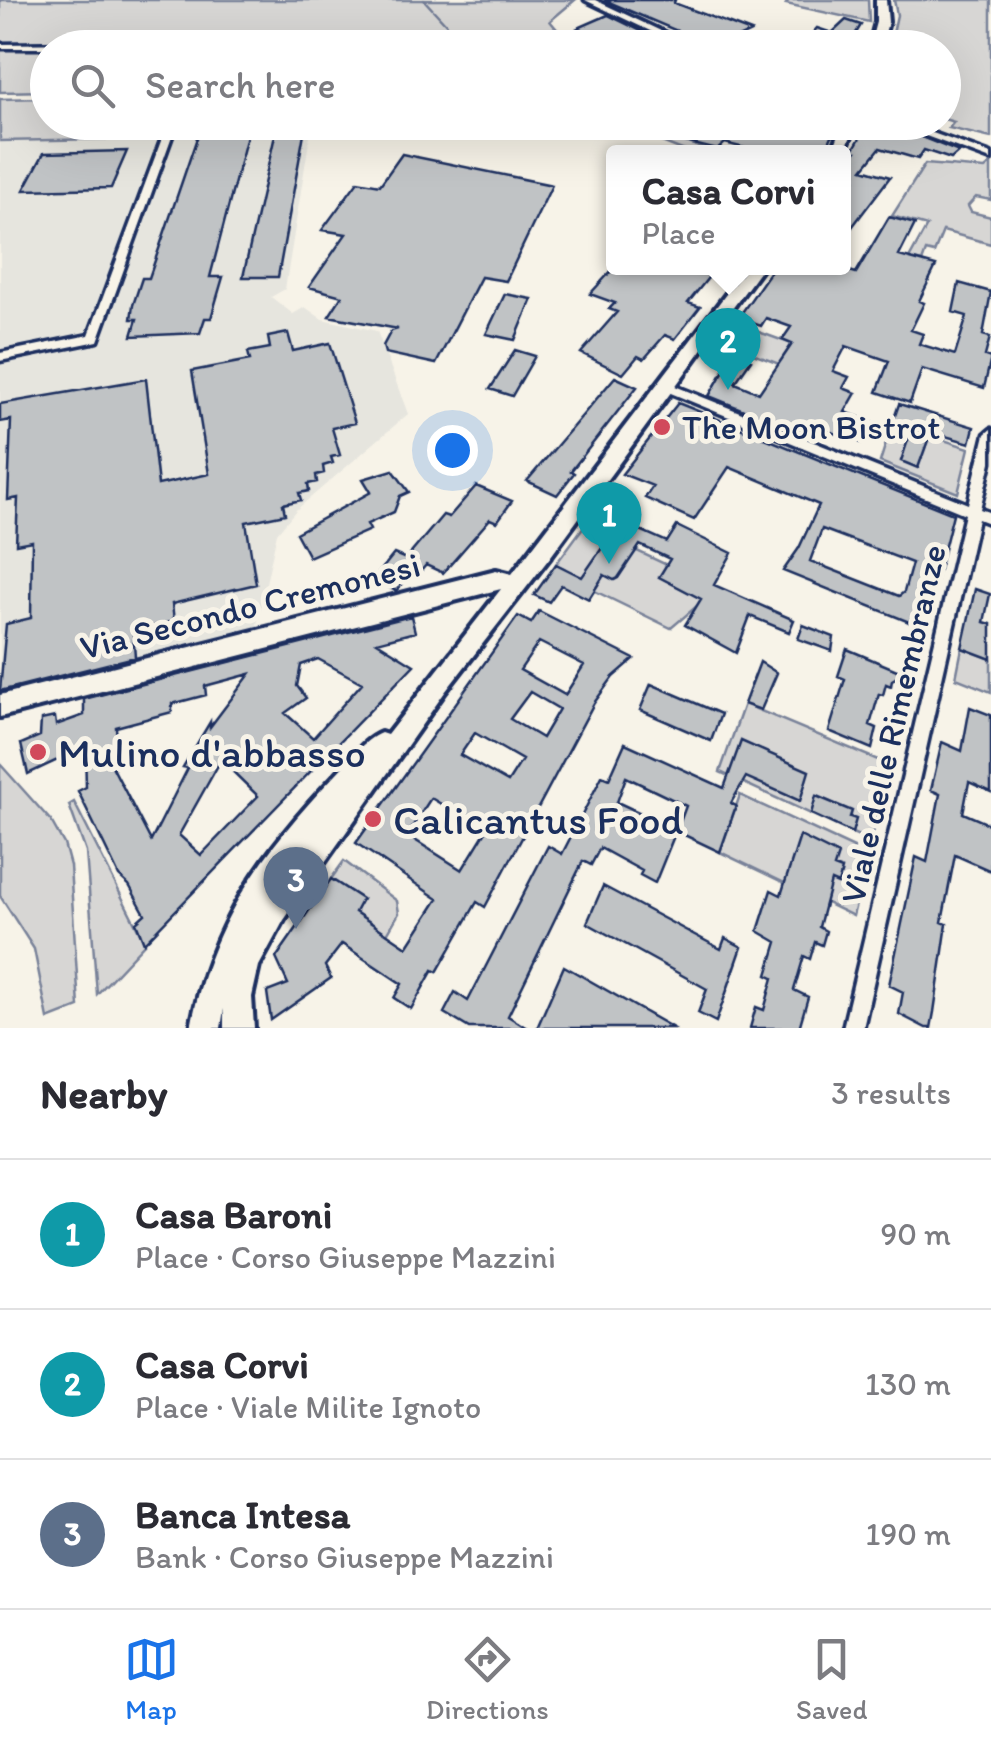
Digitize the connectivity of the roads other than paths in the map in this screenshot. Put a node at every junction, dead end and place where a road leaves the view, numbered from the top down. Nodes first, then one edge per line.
1 (589, 0) edge
2 (881, 0) edge
3 (654, 30) edge
4 (880, 30) edge
5 (0, 46) edge
6 (30, 46) edge
7 (166, 140) edge
8 (944, 140) edge
9 (991, 156) edge
10 (749, 275) edge
11 (0, 357) edge
12 (665, 386) junction
13 (991, 434) edge
14 (973, 512) junction
15 (991, 519) edge
16 (517, 584) junction
17 (437, 685) junction
18 (0, 706) edge
19 (206, 1028) edge
20 (240, 1028) edge
21 (853, 1028) edge

1 - 3 street
2 - 4 street
5 - 6 street
7 - 11 street
8 - 9 street
10 - 12 street
12 - 14 street
12 - 16 street
13 - 14 street, Viale delle Rimembranze
14 - 15 street
14 - 21 street, Viale delle Rimembranze
16 - 17 street
16 - 18 street, Via Secondo Cremonesi
17 - 19 street
17 - 20 street

